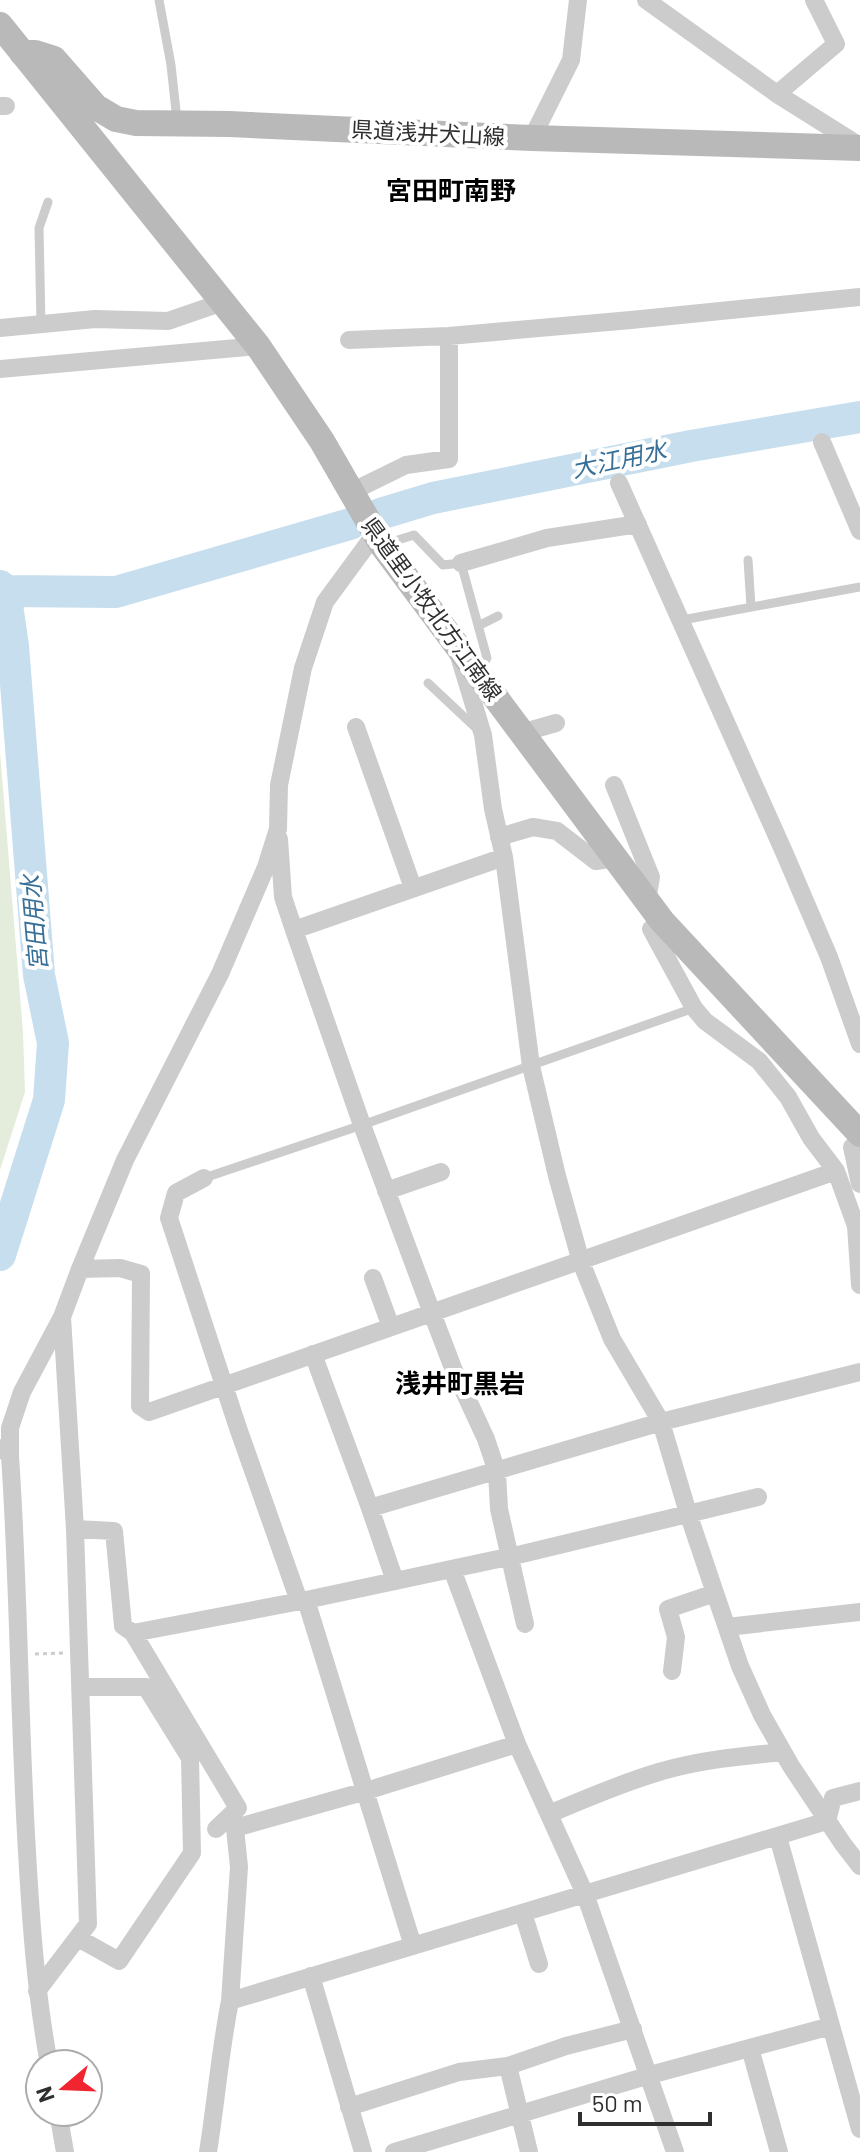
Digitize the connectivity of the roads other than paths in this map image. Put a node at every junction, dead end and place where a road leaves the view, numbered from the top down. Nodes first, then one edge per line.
1 (159, 0) edge
2 (578, 0) edge
3 (646, 0) edge
4 (814, 0) edge
5 (0, 25) edge
6 (22, 53) junction
7 (777, 94) junction
8 (178, 124) junction
9 (532, 138) junction
10 (860, 147) edge
11 (48, 202) dead end
12 (860, 297) edge
13 (223, 302) junction
14 (41, 325) junction
15 (0, 328) edge
16 (449, 336) junction
17 (349, 340) dead end
18 (258, 346) junction
19 (0, 369) edge
20 (822, 442) dead end
21 (619, 483) dead end
22 (351, 492) junction
23 (638, 524) junction
24 (860, 531) edge
25 (378, 539) junction
26 (748, 560) dead end
27 (461, 563) junction
28 (860, 587) edge
29 (751, 607) junction
30 (498, 616) dead end
31 (682, 620) junction
32 (480, 625) junction
33 (456, 645) junction
34 (477, 674) junction
35 (428, 683) dead end
36 (556, 723) dead end
37 (356, 727) dead end
38 (521, 733) junction
39 (483, 735) junction
40 (614, 785) dead end
41 (278, 829) junction
42 (499, 837) junction
43 (504, 857) junction
44 (615, 858) junction
45 (413, 888) junction
46 (654, 911) junction
47 (294, 930) junction
48 (694, 1008) junction
49 (856, 1016) edge
50 (860, 1044) edge
51 (531, 1066) junction
52 (362, 1125) junction
53 (860, 1137) edge
54 (836, 1171) junction
55 (441, 1172) dead end
56 (204, 1178) joint
57 (860, 1184) edge
58 (386, 1191) junction
59 (858, 1223) edge
60 (581, 1262) junction
61 (80, 1269) junction
62 (373, 1278) dead end
63 (860, 1285) edge
64 (432, 1313) junction
65 (62, 1317) junction
66 (391, 1327) junction
67 (313, 1354) junction
68 (860, 1372) edge
69 (224, 1385) junction
70 (661, 1422) junction
71 (5, 1451) edge
72 (497, 1472) junction
73 (758, 1497) dead end
74 (370, 1508) junction
75 (688, 1513) junction
76 (75, 1529) junction
77 (511, 1556) junction
78 (452, 1569) junction
79 (395, 1581) junction
80 (715, 1593) junction
81 (302, 1601) junction
82 (860, 1612) edge
83 (525, 1624) dead end
84 (727, 1627) junction
85 (133, 1633) junction
86 (672, 1671) dead end
87 (81, 1687) junction
88 (517, 1744) junction
89 (783, 1752) junction
90 (366, 1791) junction
91 (860, 1791) edge
92 (549, 1814) junction
93 (827, 1821) junction
94 (216, 1829) dead end
95 (778, 1837) junction
96 (860, 1866) edge
97 (585, 1894) junction
98 (523, 1913) junction
99 (78, 1938) junction
100 (413, 1946) junction
101 (539, 1964) dead end
102 (311, 1976) junction
103 (37, 1991) junction
104 (230, 2001) junction
105 (831, 2026) junction
106 (633, 2029) junction
107 (46, 2048) edge
108 (750, 2048) junction
109 (508, 2066) junction
110 (852, 2069) edge
111 (650, 2075) junction
112 (349, 2107) junction
113 (520, 2114) junction
114 (61, 2128) edge
115 (860, 2129) edge
116 (65, 2152) edge
117 (208, 2152) edge
118 (363, 2152) edge
119 (394, 2152) edge
120 (529, 2152) edge
121 (675, 2152) edge
122 (779, 2152) edge

1 - 8 lane
2 - 9 street
3 - 7 street
4 - 7 street
5 - 6 main road, 県道里小牧北方江南線
6 - 8 main road, 県道浅井犬山線
6 - 13 main road, 県道里小牧北方江南線
7 - 10 street
8 - 9 main road, 県道浅井犬山線
9 - 10 main road, 県道浅井犬山線
11 - 14 lane
12 - 16 street
13 - 14 street
13 - 18 main road, 県道里小牧北方江南線
14 - 15 street
16 - 17 street
16 - 22 street
18 - 19 street
18 - 22 main road, 県道里小牧北方江南線
20 - 24 street
21 - 23 street
22 - 25 main road, 県道里小牧北方江南線
23 - 27 street
23 - 31 street
25 - 27 lane
25 - 33 main road, 県道里小牧北方江南線
25 - 41 street
26 - 29 lane
27 - 32 lane
28 - 29 lane
29 - 31 lane
30 - 32 lane
31 - 49 street
32 - 34 lane
33 - 34 main road, 県道里小牧北方江南線
33 - 39 street
34 - 38 main road, 県道里小牧北方江南線
35 - 39 lane
36 - 38 street
37 - 45 street
38 - 44 main road, 県道里小牧北方江南線
39 - 42 street
40 - 46 street
41 - 47 street
41 - 61 street
42 - 43 street
42 - 44 street
43 - 45 street
43 - 51 street
44 - 46 main road, 県道里小牧北方江南線
45 - 47 street
46 - 48 street
46 - 53 main road, 県道里小牧北方江南線
47 - 52 street
48 - 51 lane
48 - 54 street
49 - 50 street
51 - 52 lane
51 - 60 street
52 - 56 lane
52 - 58 street
53 - 57 street
54 - 59 street
54 - 60 street
55 - 58 street
56 - 69 street
58 - 64 street
59 - 63 street
60 - 64 street
60 - 70 street
61 - 65 street
61 - 69 street
62 - 66 street
64 - 66 street
64 - 72 street
65 - 71 street
65 - 76 street
66 - 67 street
67 - 69 street
67 - 74 street
68 - 70 street
69 - 81 street
70 - 72 street
70 - 75 street
71 - 103 street
72 - 74 street
72 - 77 street
73 - 75 street
74 - 79 street
75 - 77 street
75 - 80 street
76 - 85 street
76 - 87 street
77 - 78 street
77 - 83 street
78 - 79 street
78 - 88 street
79 - 81 street
80 - 84 street
80 - 86 street
81 - 85 street
81 - 90 street
82 - 84 street
84 - 89 street
85 - 94 street
87 - 99 street
87 - 99 street
88 - 90 street
88 - 92 street
89 - 92 street
89 - 93 street
90 - 100 street
90 - 104 street
91 - 93 street
92 - 97 street
93 - 95 street
93 - 96 street
95 - 97 street
95 - 105 street
97 - 98 street
97 - 106 street
98 - 100 street
98 - 101 street
99 - 103 street
100 - 102 street
102 - 104 street
102 - 112 street
103 - 107 street
104 - 117 street
105 - 108 street
105 - 110 street
106 - 109 street
106 - 111 street
108 - 111 street
108 - 122 street
109 - 112 street
109 - 113 street
110 - 115 street
111 - 113 street
111 - 121 street
112 - 118 street
113 - 119 street
113 - 120 street
114 - 116 street

